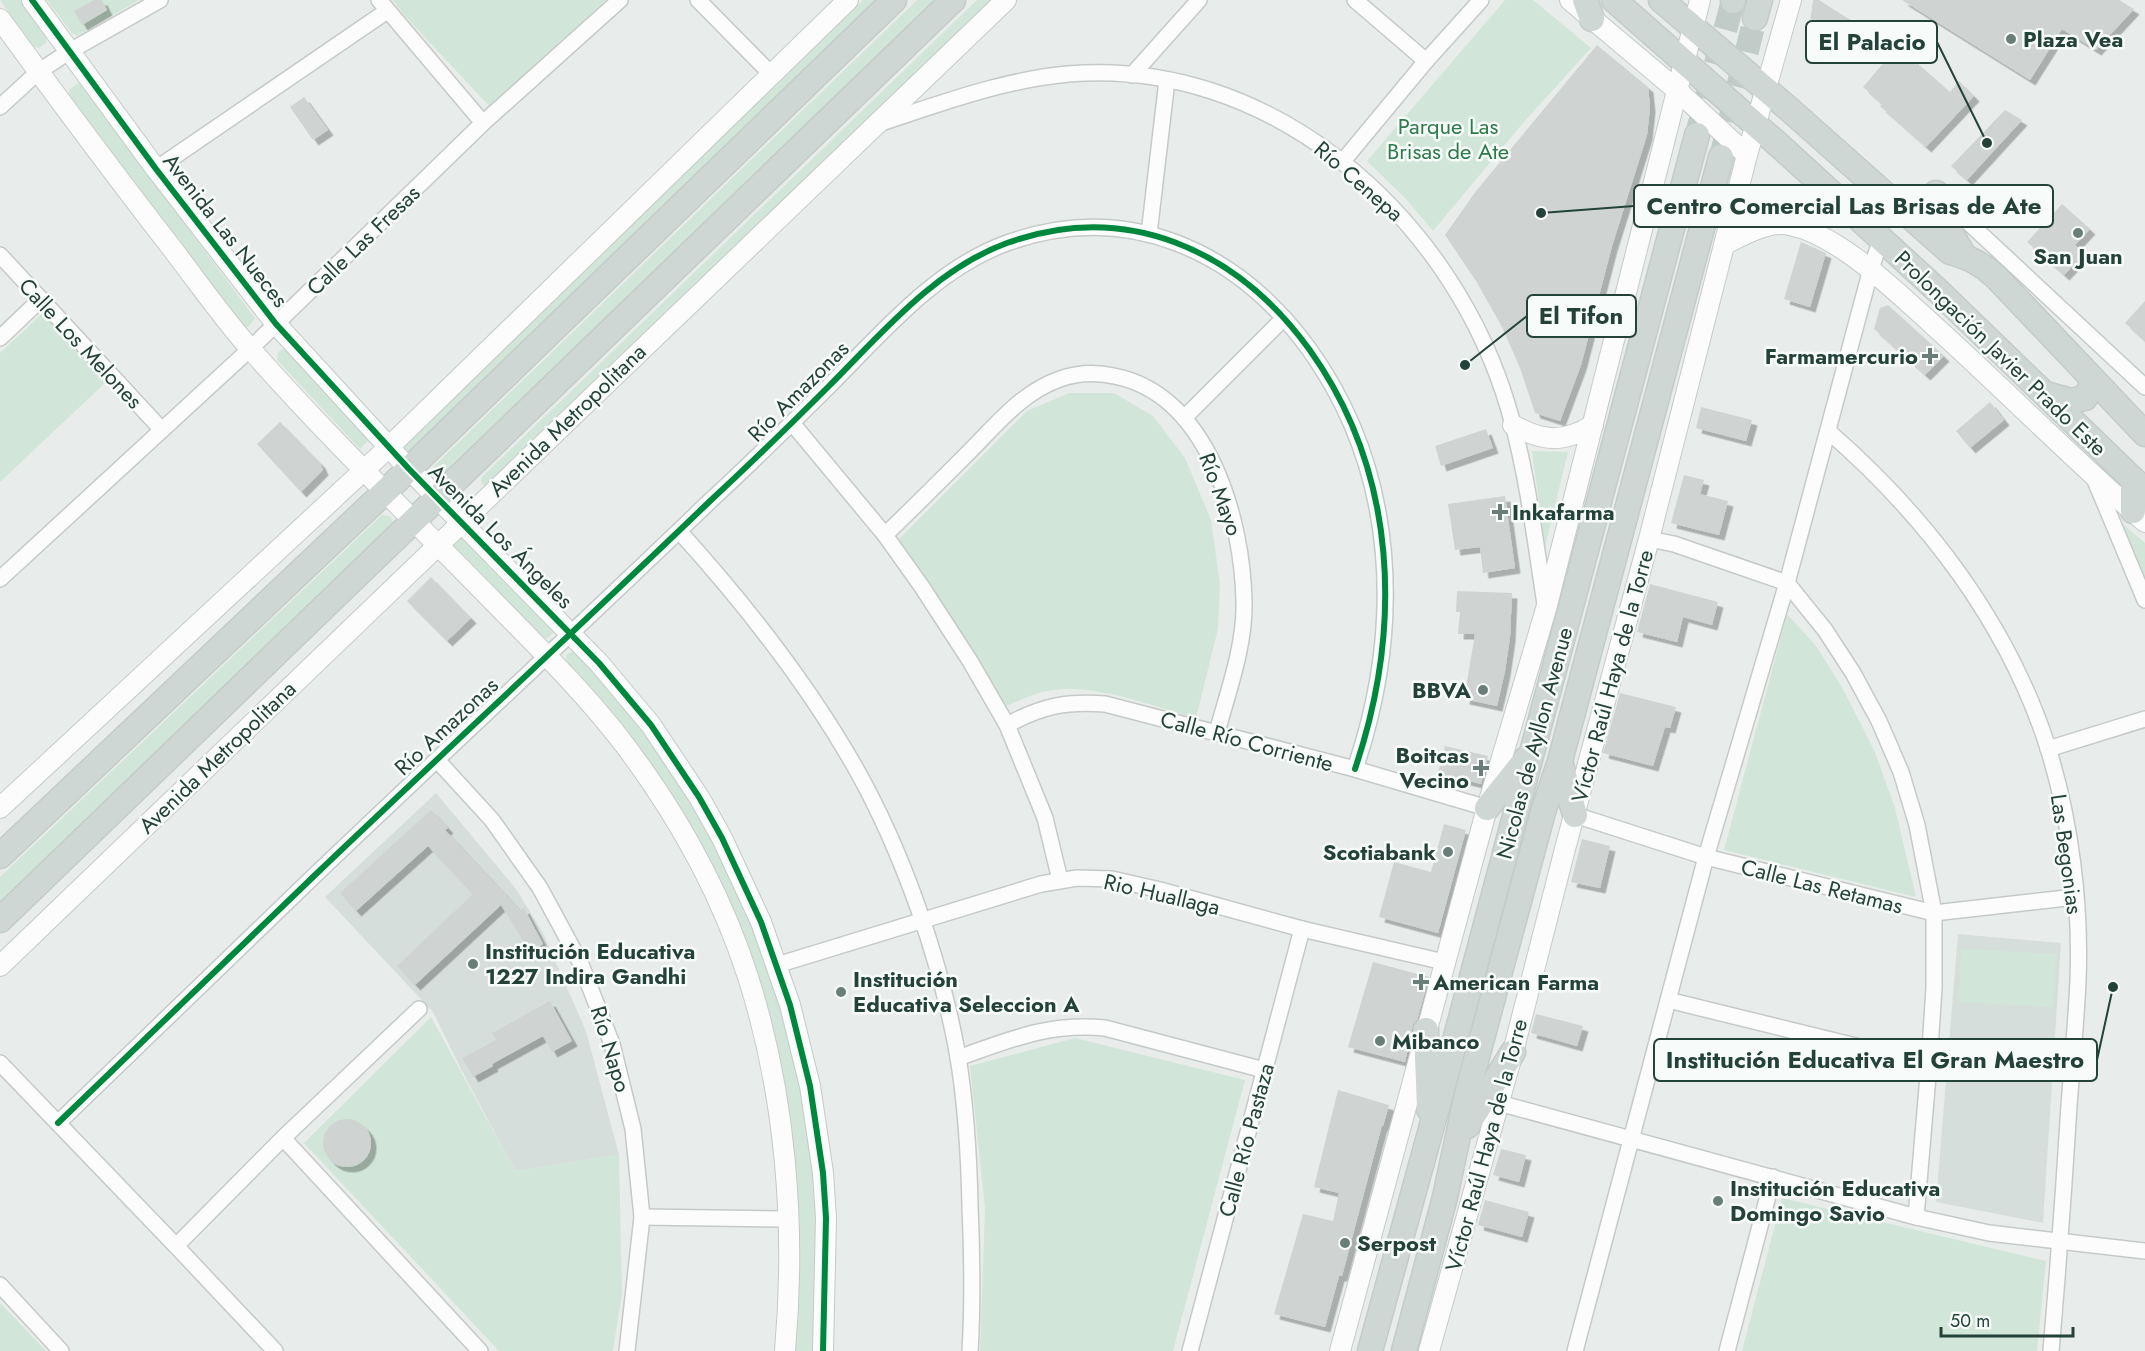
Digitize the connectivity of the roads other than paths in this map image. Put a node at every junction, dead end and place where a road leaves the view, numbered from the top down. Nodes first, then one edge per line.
1 (32, 0) edge
2 (160, 0) edge
3 (620, 0) edge
4 (698, 0) edge
5 (848, 0) edge
6 (894, 0) edge
7 (953, 0) edge
8 (1006, 0) edge
9 (1199, 0) edge
10 (1355, 0) edge
11 (1481, 0) edge
12 (1570, 0) edge
13 (1614, 0) edge
14 (1661, 0) edge
15 (1700, 0) edge
16 (1791, 0) edge
17 (383, 6) edge
18 (1589, 9) edge
19 (0, 19) edge
20 (1694, 28) junction
21 (70, 51) junction
22 (1426, 61) junction
23 (1685, 63) junction
24 (38, 72) junction
25 (771, 74) junction
26 (1132, 75) junction
27 (1167, 80) junction
28 (1766, 89) junction
29 (1678, 91) junction
30 (0, 107) edge
31 (483, 123) junction
32 (878, 124) junction
33 (1756, 126) junction
34 (1697, 135) tunnel mouth
35 (1747, 155) junction
36 (1721, 157) tunnel mouth
37 (1343, 161) junction
38 (156, 169) junction
39 (1876, 188) junction
40 (1936, 193) joint
41 (1854, 215) junction
42 (1149, 234) junction
43 (1881, 239) junction
44 (1725, 244) junction
45 (1957, 254) junction
46 (0, 255) edge
47 (1871, 269) junction
48 (1938, 291) junction
49 (41, 299) junction
50 (1284, 318) junction
51 (276, 324) junction
52 (0, 338) edge
53 (250, 350) junction
54 (2142, 377) edge
55 (2091, 378) junction
56 (2043, 393) junction
57 (1184, 418) junction
58 (792, 423) junction
59 (1593, 424) junction
60 (1513, 425) junction
61 (162, 430) junction
62 (1828, 431) junction
63 (2145, 434) edge
64 (388, 447) junction
65 (409, 469) junction
66 (363, 471) junction
67 (2092, 474) junction
68 (385, 492) junction
69 (438, 498) junction
70 (2139, 501) edge
71 (462, 521) junction
72 (414, 522) junction
73 (679, 531) junction
74 (885, 535) junction
75 (1649, 539) junction
76 (437, 544) junction
77 (0, 579) edge
78 (1787, 583) junction
79 (2144, 597) edge
80 (1546, 609) junction
81 (571, 633) junction
82 (547, 656) junction
83 (2145, 719) edge
84 (1007, 725) junction
85 (1217, 732) junction
86 (2048, 749) junction
87 (1533, 750) junction
88 (437, 760) junction
89 (1560, 761) junction
90 (1355, 769) junction
91 (0, 808) edge
92 (1487, 808) junction
93 (1575, 815) junction
94 (0, 856) edge
95 (1706, 857) junction
96 (1060, 880) junction
97 (2075, 897) junction
98 (1934, 913) junction
99 (0, 921) edge
100 (922, 921) junction
101 (1302, 929) junction
102 (1444, 962) junction
103 (777, 965) junction
104 (0, 966) edge
105 (1668, 1000) junction
106 (419, 1009) dead end
107 (1426, 1030) junction
108 (1513, 1052) junction
109 (958, 1058) junction
110 (0, 1063) edge
111 (1929, 1064) junction
112 (1264, 1070) junction
113 (1499, 1103) junction
114 (58, 1123) junction
115 (1429, 1132) junction
116 (283, 1138) junction
117 (1631, 1138) junction
118 (1458, 1140) junction
119 (1773, 1177) junction
120 (642, 1216) junction
121 (1916, 1217) junction
122 (789, 1219) junction
123 (2060, 1243) junction
124 (176, 1246) junction
125 (2145, 1251) edge
126 (0, 1285) edge
127 (62, 1351) edge
128 (275, 1351) edge
129 (480, 1351) edge
130 (627, 1351) edge
131 (785, 1351) edge
132 (823, 1351) edge
133 (970, 1351) edge
134 (1190, 1351) edge
135 (1340, 1351) edge
136 (1370, 1351) edge
137 (1404, 1351) edge
138 (1429, 1351) edge
139 (1575, 1351) edge
140 (1727, 1351) edge
141 (2051, 1351) edge

1 - 21 street, Avenida Las Nueces
2 - 21 street
3 - 31 street, Calle Las Fresas
4 - 25 street
5 - 25 street
6 - 65 main road
7 - 69 main road, Avenida Metropolitana
8 - 32 street, Avenida Metropolitana
9 - 26 street
10 - 22 street
11 - 22 street
12 - 18 street
13 - 23 main road, Prolongación Javier Prado Este
14 - 20 main road, Prolongación Javier Prado Este
15 - 20 street
16 - 28 street, Víctor Raúl Haya de la Torre
17 - 31 street
17 - 38 street
18 - 29 street
19 - 24 street
20 - 23 street
20 - 28 main road, Prolongación Javier Prado Este
21 - 24 street
21 - 38 street, Avenida Las Nueces
22 - 37 street
23 - 29 street
23 - 33 main road, Prolongación Javier Prado Este
24 - 30 street
24 - 53 street
25 - 64 street
26 - 27 street, Río Cenepa
26 - 32 street, Río Cenepa
27 - 37 street, Río Cenepa
27 - 42 street
28 - 33 street, Víctor Raúl Haya de la Torre
28 - 39 main road, Prolongación Javier Prado Este
29 - 35 street
29 - 59 street
31 - 51 street, Calle Las Fresas
32 - 71 street, Avenida Metropolitana
33 - 35 street, Víctor Raúl Haya de la Torre
33 - 41 main road, Prolongación Javier Prado Este
34 - 87 main road, Nicolas de Ayllon Avenue
35 - 44 street, Víctor Raúl Haya de la Torre
36 - 89 main road, Nicolas de Ayllon Avenue
37 - 60 street, Río Cenepa
38 - 51 street, Avenida Las Nueces
39 - 41 main road
39 - 45 main road, Prolongación Javier Prado Este
40 - 45 main road
40 - 54 street
41 - 43 main road, Prolongación Javier Prado Este
42 - 50 street, Río Amazonas
42 - 58 street, Río Amazonas
43 - 47 street
43 - 48 main road, Prolongación Javier Prado Este
44 - 47 street, Prolongación Javier Prado Este
44 - 75 street, Víctor Raúl Haya de la Torre
45 - 48 main road
45 - 55 main road, Prolongación Javier Prado Este
46 - 49 street, Calle Los Melones
47 - 62 street
47 - 67 street, Prolongación Javier Prado Este
48 - 56 main road, Prolongación Javier Prado Este
49 - 52 street
49 - 61 street, Calle Los Melones
50 - 57 street
50 - 90 street, Río Amazonas
51 - 53 street, Calle Las Fresas
51 - 64 street, Avenida Las Nueces
53 - 61 street, Calle Las Fresas
53 - 66 street
55 - 56 main road
55 - 63 main road, Prolongación Javier Prado Este
56 - 70 main road, Prolongación Javier Prado Este
57 - 74 street, Río Mayo
57 - 85 street, Río Mayo
58 - 73 street, Río Amazonas
58 - 74 street
59 - 60 street
59 - 80 street
60 - 80 street, Río Cenepa
61 - 77 street, Calle Las Fresas
62 - 78 street
62 - 86 street, Las Begonias
64 - 65 street, Avenida Las Nueces
64 - 66 street
65 - 68 main road
65 - 69 street, Avenida Los Ángeles
66 - 68 street
66 - 91 street
67 - 70 street, Prolongación Javier Prado Este
67 - 79 street
68 - 72 street
68 - 94 main road
69 - 71 street, Avenida Los Ángeles
69 - 72 main road, Avenida Metropolitana
71 - 76 street, Avenida Metropolitana
71 - 81 street, Avenida Los Ángeles
72 - 76 street
72 - 99 main road, Avenida Metropolitana
73 - 81 street, Río Amazonas
73 - 100 street
74 - 84 street
75 - 78 street
75 - 93 street, Víctor Raúl Haya de la Torre
76 - 82 street
76 - 104 street, Avenida Metropolitana
78 - 95 street
78 - 98 street
80 - 92 street
81 - 82 street, Río Amazonas
81 - 103 street, Avenida Los Ángeles
82 - 88 street, Río Amazonas
82 - 122 street
83 - 86 street
84 - 85 street, Calle Río Corriente
84 - 96 street
85 - 90 street, Calle Río Corriente
86 - 97 street, Las Begonias
87 - 92 main road
87 - 115 main road, Nicolas de Ayllon Avenue
88 - 114 street, Río Amazonas
88 - 120 street, Río Napo
89 - 93 main road
89 - 118 main road, Nicolas de Ayllon Avenue
90 - 92 street, Calle Río Corriente
92 - 102 street
93 - 95 street, Calle Las Retamas
93 - 108 street, Víctor Raúl Haya de la Torre
95 - 98 street, Calle Las Retamas
95 - 105 street
96 - 100 street, Rio Huallaga
96 - 101 street, Rio Huallaga
97 - 98 street, Calle Las Retamas
97 - 123 street, Las Begonias
98 - 111 street
100 - 103 street, Rio Huallaga
100 - 109 street
101 - 102 street, Rio Huallaga
101 - 112 street, Calle Río Pastaza
102 - 107 street
103 - 132 street, Avenida Los Ángeles
105 - 111 street
105 - 117 street
106 - 116 street
107 - 115 main road
107 - 135 street
108 - 113 street, Víctor Raúl Haya de la Torre
108 - 118 main road
109 - 112 street
109 - 133 street
110 - 114 street
111 - 121 street
112 - 134 street, Calle Río Pastaza
113 - 117 street
113 - 138 street, Víctor Raúl Haya de la Torre
114 - 124 street
115 - 136 main road, Nicolas de Ayllon Avenue
116 - 124 street
116 - 129 street
117 - 119 street
117 - 139 street
118 - 137 main road, Nicolas de Ayllon Avenue
119 - 121 street
119 - 140 street
120 - 122 street
120 - 130 street, Río Napo
121 - 123 street
122 - 131 street
123 - 125 street
123 - 141 street, Las Begonias
124 - 128 street
126 - 127 street

